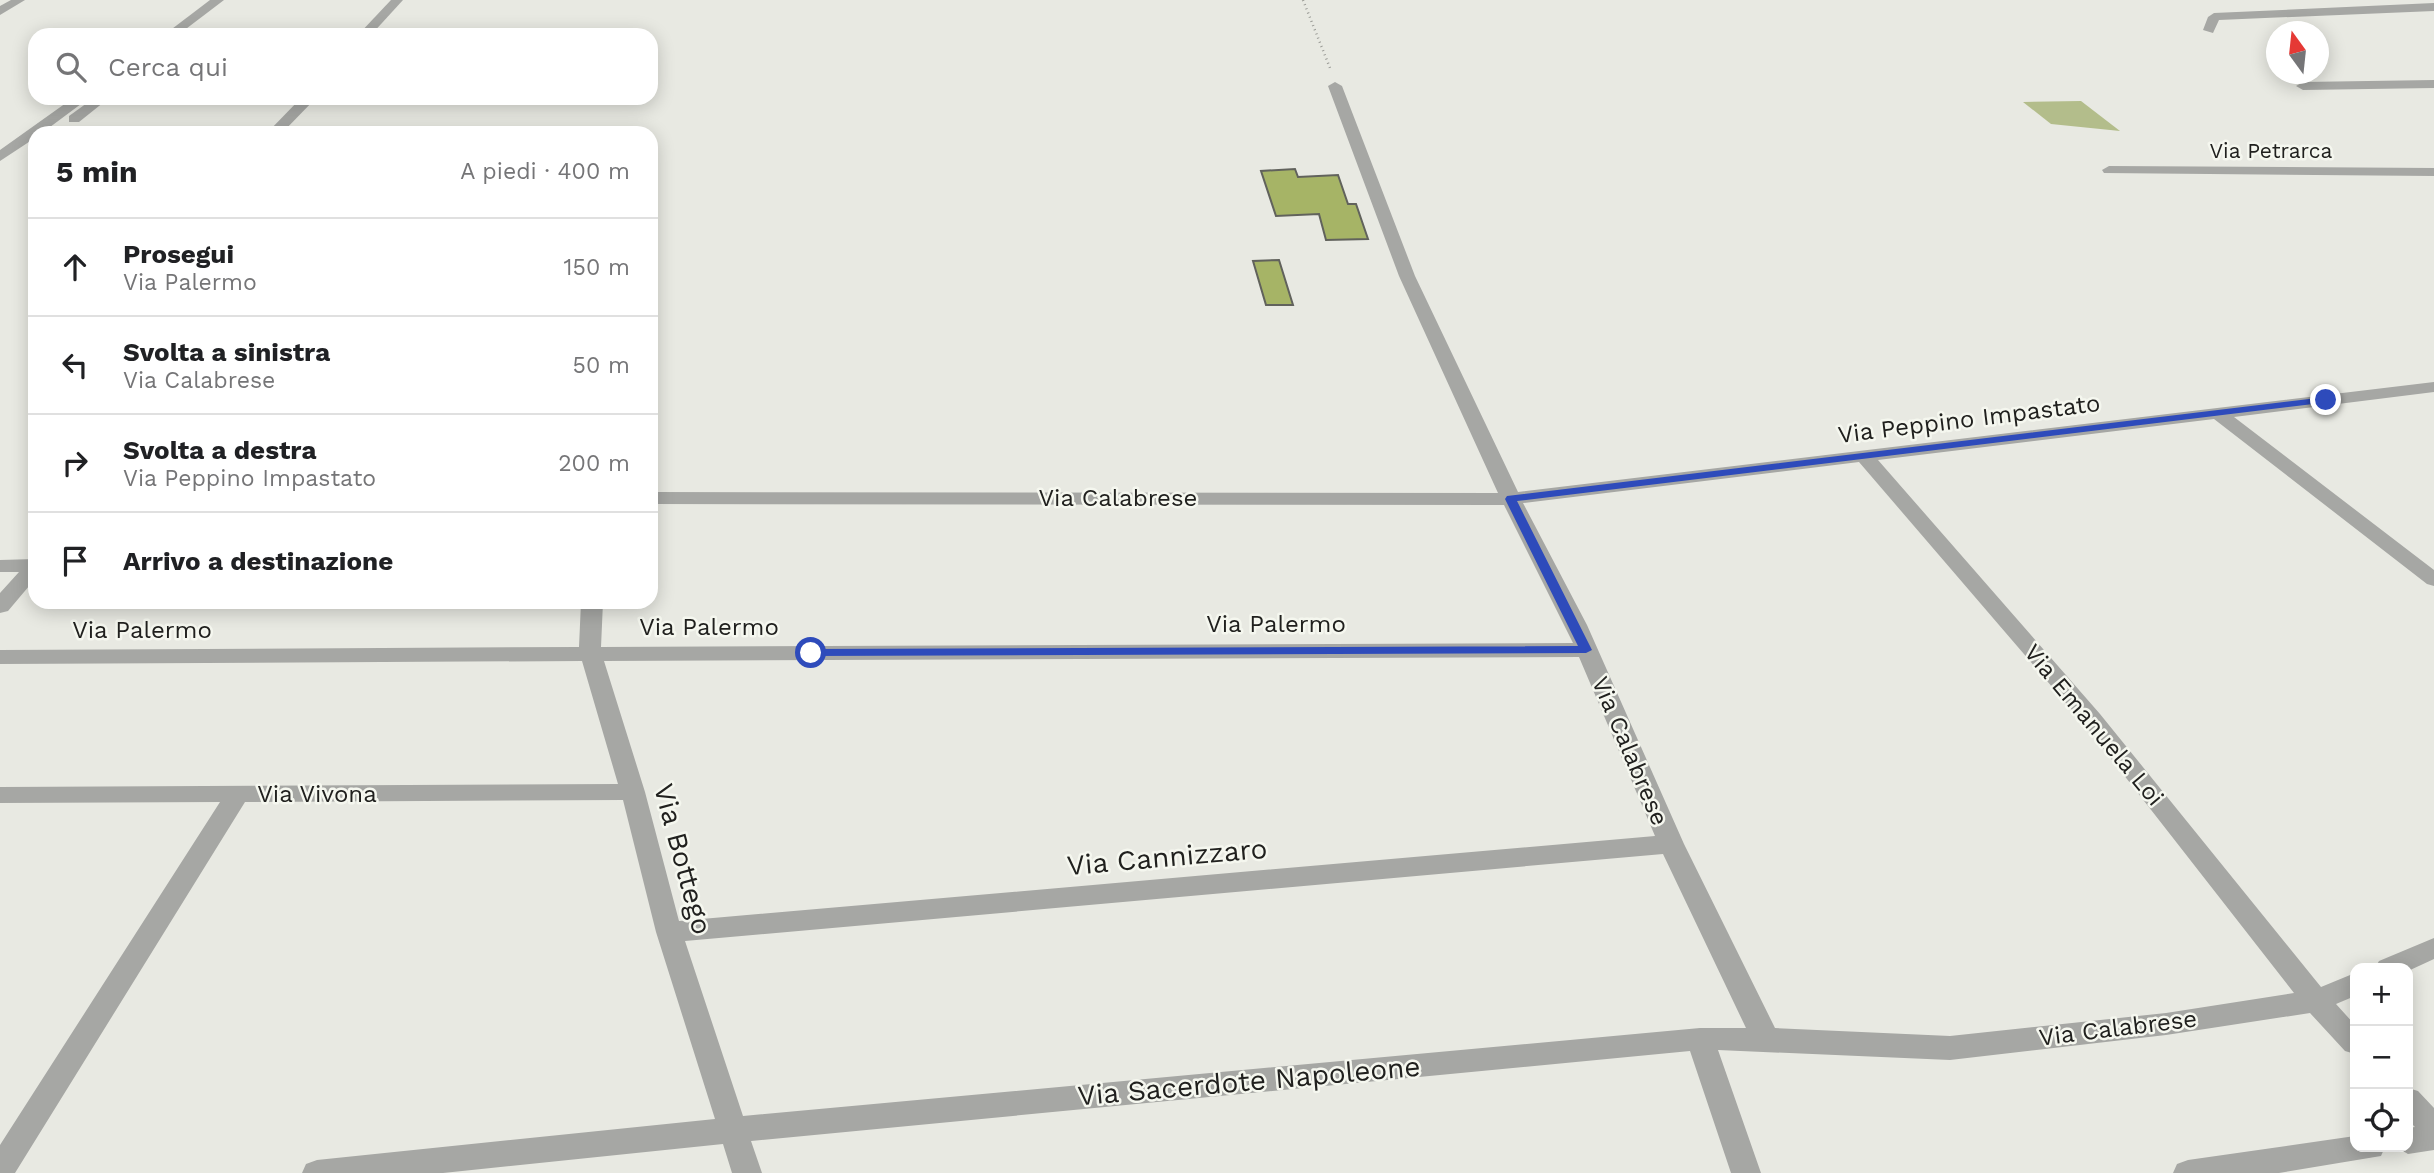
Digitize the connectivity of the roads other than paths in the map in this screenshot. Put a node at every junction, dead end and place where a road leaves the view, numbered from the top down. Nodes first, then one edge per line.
1 (19, 0) edge
2 (218, 0) edge
3 (230, 0) edge
4 (397, 0) edge
5 (2434, 6) edge
6 (0, 10) edge
7 (180, 28) edge
8 (199, 28) edge
9 (370, 28) edge
10 (2208, 30) dead end
11 (2434, 84) edge
12 (1335, 86) road end
13 (2303, 86) dead end
14 (72, 105) edge
15 (93, 105) edge
16 (302, 105) edge
17 (43, 126) edge
18 (64, 126) edge
19 (281, 126) edge
20 (28, 137) edge
21 (28, 153) edge
22 (0, 157) edge
23 (2109, 170) dead end
24 (2434, 172) edge
25 (0, 174) edge
26 (2434, 387) edge
27 (2218, 413) junction
28 (1864, 456) junction
29 (658, 498) edge
30 (1511, 499) junction
31 (28, 565) edge
32 (0, 566) edge
33 (28, 573) edge
34 (2434, 579) edge
35 (0, 606) edge
36 (592, 609) edge
37 (1586, 650) junction
38 (590, 653) junction
39 (0, 657) edge
40 (633, 792) junction
41 (0, 794) edge
42 (238, 794) junction
43 (1671, 844) junction
44 (669, 932) junction
45 (2434, 948) edge
46 (2400, 963) edge
47 (2350, 986) edge
48 (2316, 1001) junction
49 (2350, 1038) edge
50 (1700, 1039) junction
51 (1766, 1039) junction
52 (2413, 1105) edge
53 (2434, 1128) edge
54 (733, 1130) junction
55 (2434, 1138) edge
56 (2413, 1140) edge
57 (2350, 1150) edge
58 (0, 1171) edge
59 (317, 1173) edge
60 (747, 1173) edge
61 (1746, 1173) edge
62 (2188, 1173) edge

1 - 6 street
2 - 7 street
3 - 8 street
4 - 9 street
5 - 10 street
11 - 13 street
12 - 30 street
14 - 17 street
15 - 18 street
16 - 19 street
20 - 22 street
21 - 25 street
23 - 24 street, Via Petrarca
26 - 27 street, Via Peppino Impastato
27 - 28 street, Via Peppino Impastato
27 - 34 street
28 - 30 street, Via Peppino Impastato
28 - 48 street, Via Emanuela Loi
29 - 30 street, Via Calabrese
30 - 37 street, Via Calabrese
31 - 32 street
33 - 35 street
36 - 38 street, Via Bottego
37 - 38 street, Via Palermo
37 - 43 street, Via Calabrese
38 - 39 street, Via Palermo
38 - 40 street, Via Bottego
40 - 42 street, Via Vivona
40 - 44 street, Via Bottego
41 - 42 street, Via Vivona
42 - 58 street
43 - 44 street, Via Cannizzaro
43 - 51 street, Via Calabrese
44 - 54 street, Via Bottego
45 - 46 street
47 - 48 street, Via Calabrese
48 - 49 street
48 - 51 street, Via Calabrese
50 - 51 street, Via Sacerdote Napoleone
50 - 54 street, Via Sacerdote Napoleone
50 - 61 street
52 - 53 street
54 - 59 street, Via Sacerdote Napoleone
54 - 60 street, Via Bottego
55 - 56 street
57 - 62 street

